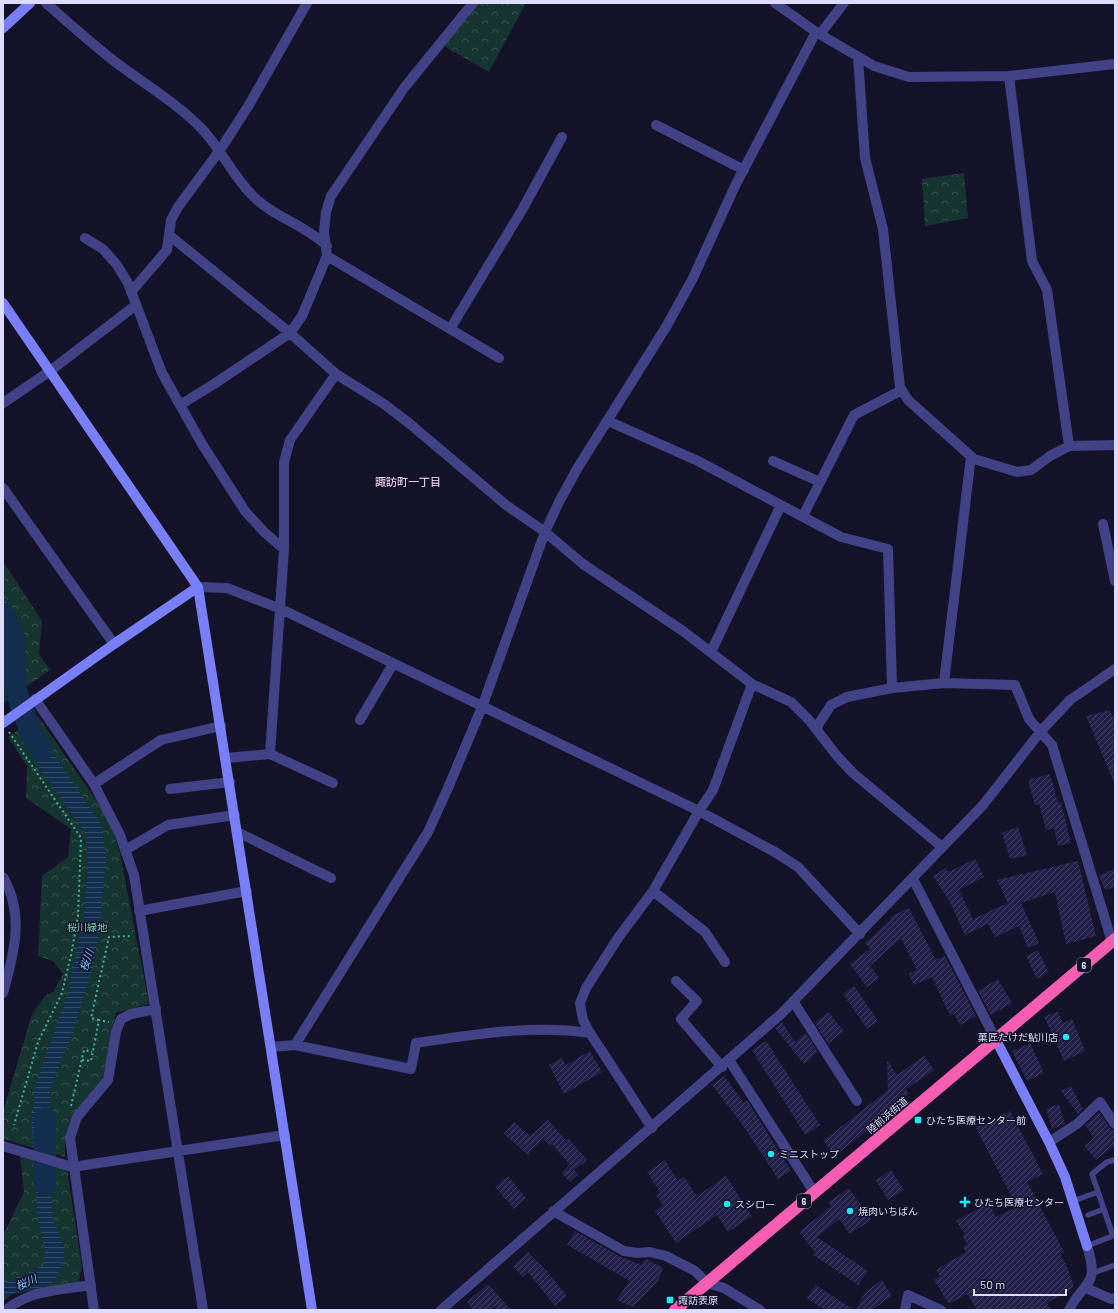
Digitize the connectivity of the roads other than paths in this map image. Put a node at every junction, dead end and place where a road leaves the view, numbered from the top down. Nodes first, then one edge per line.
1 (30, 3) edge
2 (46, 3) edge
3 (307, 3) edge
4 (473, 3) edge
5 (775, 3) edge
6 (844, 3) edge
7 (3, 28) edge
8 (818, 33) junction
9 (858, 57) junction
10 (1115, 64) edge
11 (1009, 76) junction
12 (656, 125) dead end
13 (562, 137) dead end
14 (220, 150) junction
15 (744, 170) junction
16 (169, 235) junction
17 (85, 238) dead end
18 (327, 251) junction
19 (131, 292) junction
20 (3, 304) edge
21 (136, 305) junction
22 (450, 329) junction
23 (290, 333) junction
24 (498, 358) dead end
25 (50, 371) junction
26 (336, 374) junction
27 (902, 390) junction
28 (3, 403) edge
29 (180, 405) junction
30 (608, 421) junction
31 (1115, 445) edge
32 (1069, 446) junction
33 (971, 456) junction
34 (773, 462) dead end
35 (820, 482) junction
36 (3, 488) edge
37 (781, 505) junction
38 (803, 516) junction
39 (1103, 524) dead end
40 (545, 532) junction
41 (284, 549) junction
42 (1115, 582) edge
43 (198, 587) junction
44 (281, 609) junction
45 (114, 644) junction
46 (711, 652) junction
47 (393, 664) junction
48 (1115, 670) edge
49 (944, 683) junction
50 (752, 684) junction
51 (892, 688) junction
52 (34, 700) junction
53 (482, 707) junction
54 (360, 720) dead end
55 (4, 722) edge
56 (221, 726) junction
57 (816, 728) junction
58 (1041, 731) junction
59 (270, 754) junction
60 (226, 758) junction
61 (230, 782) junction
62 (333, 783) dead end
63 (94, 784) junction
64 (170, 789) dead end
65 (699, 811) junction
66 (235, 815) junction
67 (237, 832) junction
68 (942, 847) junction
69 (125, 850) junction
70 (3, 877) edge
71 (331, 878) dead end
72 (913, 879) junction
73 (247, 891) junction
74 (653, 891) junction
75 (139, 911) junction
76 (860, 934) junction
77 (1114, 940) edge
78 (725, 962) dead end
79 (676, 981) dead end
80 (3, 993) edge
81 (793, 1001) junction
82 (156, 1009) junction
83 (590, 1033) junction
84 (996, 1040) junction
85 (295, 1045) junction
86 (271, 1047) junction
87 (726, 1063) junction
88 (858, 1101) dead end
89 (1115, 1124) edge
90 (652, 1128) junction
91 (284, 1135) junction
92 (1049, 1142) junction
93 (3, 1146) edge
94 (176, 1152) junction
95 (1115, 1160) edge
96 (72, 1167) junction
97 (814, 1192) junction
98 (1098, 1192) junction
99 (1073, 1201) junction
100 (1104, 1209) junction
101 (553, 1211) junction
102 (1088, 1215) dead end
103 (1114, 1236) edge
104 (1088, 1246) junction
105 (1115, 1265) edge
106 (1093, 1273) junction
107 (707, 1282) junction
108 (90, 1285) junction
109 (1086, 1288) junction
110 (1115, 1298) edge
111 (6, 1310) edge
112 (94, 1310) edge
113 (202, 1310) edge
114 (312, 1310) edge
115 (441, 1310) edge
116 (675, 1310) edge
117 (760, 1310) edge
118 (905, 1310) edge
119 (941, 1310) edge
120 (1069, 1310) edge

1 - 7 street
2 - 14 street
3 - 14 street
4 - 18 street
5 - 8 street
6 - 8 street
8 - 9 street
8 - 15 street
9 - 11 street
9 - 27 street
10 - 11 street
11 - 32 street
12 - 15 street
13 - 22 street
14 - 16 street
14 - 18 street
15 - 30 street
16 - 19 street
16 - 23 street
17 - 19 street
18 - 22 street
18 - 23 street
19 - 21 street
20 - 25 street
21 - 25 street
21 - 29 street
22 - 24 street
23 - 26 street
23 - 29 street
25 - 28 street
25 - 43 street
26 - 40 street
26 - 41 street
27 - 33 street
27 - 35 street
29 - 41 street
30 - 37 street
30 - 40 street
31 - 32 street
32 - 33 street
33 - 49 street
34 - 35 street
35 - 38 street
36 - 45 street
37 - 38 street
37 - 46 street
38 - 51 street
39 - 42 street
40 - 46 street
40 - 53 street
41 - 44 street
43 - 44 street
43 - 45 street
43 - 56 street
44 - 47 street
44 - 59 street
45 - 52 street
46 - 50 street
47 - 53 street
47 - 54 street
48 - 58 street
49 - 51 street
49 - 58 street
50 - 57 street
50 - 65 street
51 - 57 street
52 - 55 street
52 - 63 street
53 - 65 street
53 - 85 street
56 - 60 street
56 - 63 street
57 - 68 street
58 - 68 street
58 - 77 street
59 - 60 street
59 - 62 street
60 - 61 street
61 - 64 street
61 - 66 street
63 - 69 street
65 - 74 street
65 - 76 street
66 - 67 street
66 - 69 street
67 - 71 street
67 - 73 street
68 - 72 street
69 - 75 street
70 - 80 street
72 - 76 street
72 - 84 street
73 - 75 street
73 - 86 street
74 - 78 street
74 - 83 street
75 - 82 street
76 - 81 street
77 - 84 highway, 陸前浜街道 / 6
79 - 87 street
81 - 87 street
81 - 88 street
82 - 94 street
82 - 96 street
83 - 85 street
83 - 90 street
84 - 92 street
84 - 97 highway, 陸前浜街道 / 6
85 - 86 street
86 - 91 street
87 - 90 street
87 - 97 street
89 - 92 street
90 - 101 street
91 - 94 street
91 - 114 street
92 - 99 street
93 - 96 street
94 - 96 street
94 - 113 street
95 - 98 lane
96 - 108 street
97 - 107 highway, 陸前浜街道 / 6
98 - 99 lane
98 - 100 lane
99 - 104 street
100 - 102 lane
100 - 103 lane
101 - 107 street
101 - 115 street
103 - 104 lane
104 - 106 street
105 - 106 lane
106 - 109 street
107 - 116 highway, 陸前浜街道 / 6
107 - 117 street
108 - 111 street
108 - 112 street
109 - 110 street
109 - 120 street
118 - 119 street

